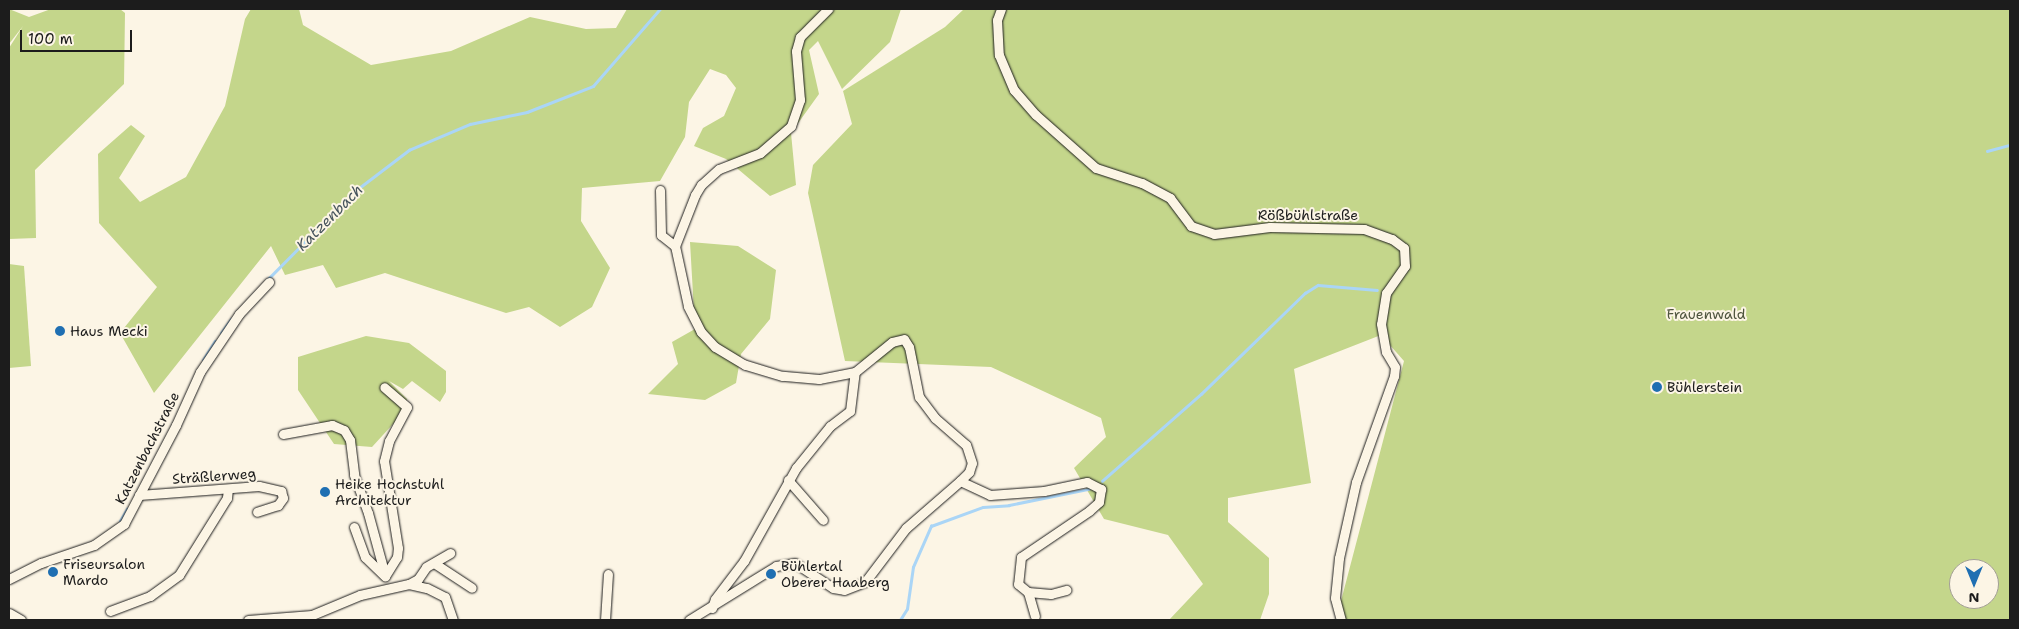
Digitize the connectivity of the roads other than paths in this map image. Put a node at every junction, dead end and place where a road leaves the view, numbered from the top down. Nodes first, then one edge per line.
1 (828, 9) edge
2 (1001, 9) edge
3 (660, 190) dead end
4 (675, 246) junction
5 (269, 282) dead end
6 (855, 372) junction
7 (384, 387) dead end
8 (284, 434) dead end
9 (788, 480) junction
10 (960, 481) junction
11 (228, 488) junction
12 (140, 495) junction
13 (257, 512) dead end
14 (823, 520) dead end
15 (354, 527) dead end
16 (450, 553) dead end
17 (434, 563) junction
18 (608, 574) dead end
19 (385, 576) junction
20 (9, 579) edge
21 (409, 584) junction
22 (388, 588) junction
23 (472, 588) dead end
24 (1066, 590) dead end
25 (1028, 592) junction
26 (712, 608) junction
27 (110, 611) dead end
28 (9, 613) edge
29 (1035, 616) dead end
30 (21, 620) edge
31 (248, 620) edge
32 (453, 620) edge
33 (605, 620) edge
34 (689, 620) edge
35 (1341, 620) edge

1 - 4 street
2 - 35 street, Rößbühlstraße
3 - 4 street
4 - 6 street
5 - 12 street, Katzenbachstraße
6 - 9 street
6 - 10 street
7 - 19 street
8 - 19 street
9 - 14 street
9 - 26 street
10 - 25 street
10 - 26 street
11 - 12 street, Sträßlerweg
11 - 13 street, Sträßlerweg
11 - 27 street
12 - 20 street, Katzenbachstraße
15 - 19 street
16 - 17 street
17 - 21 street
17 - 23 street
18 - 33 street
19 - 22 street
21 - 22 street
21 - 32 street
22 - 31 street
24 - 25 street
25 - 29 street
26 - 34 street
28 - 30 street

